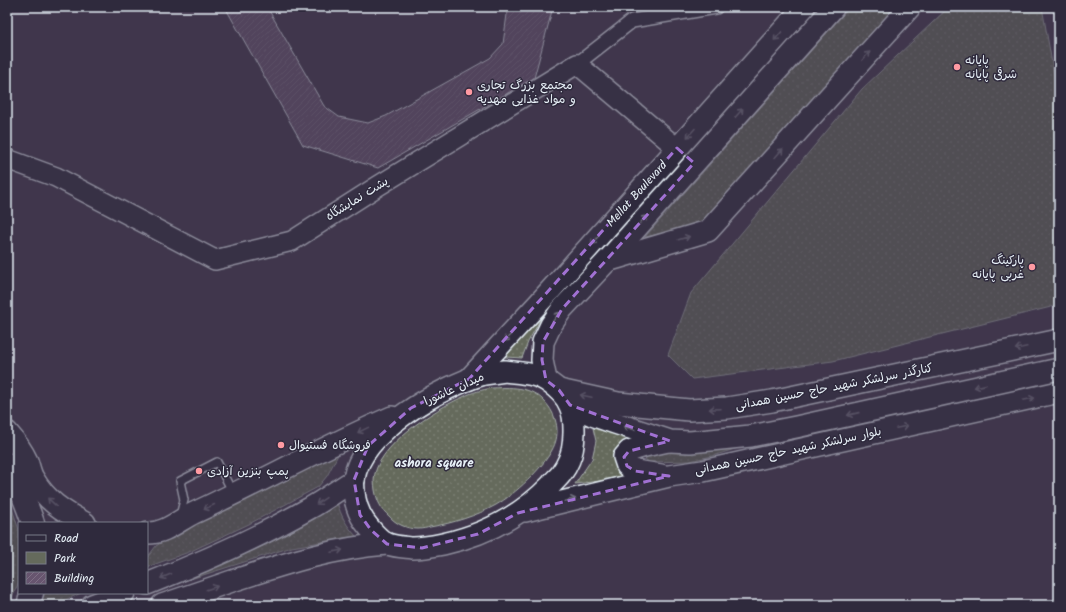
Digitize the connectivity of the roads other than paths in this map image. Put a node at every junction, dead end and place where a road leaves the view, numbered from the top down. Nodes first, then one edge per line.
1 (716, 7) edge
2 (804, 7) edge
3 (834, 7) edge
4 (910, 7) edge
5 (577, 64) junction
6 (677, 148) junction
7 (7, 159) edge
8 (694, 163) junction
9 (607, 261) junction
10 (1059, 340) edge
11 (1059, 369) edge
12 (469, 379) junction
13 (559, 392) junction
14 (1059, 392) edge
15 (411, 408) junction
16 (7, 432) edge
17 (670, 441) junction
18 (7, 464) edge
19 (669, 476) junction
20 (354, 480) junction
21 (234, 495) junction
22 (518, 513) junction
23 (33, 522) edge
24 (83, 522) edge
25 (163, 528) edge
26 (387, 544) junction
27 (148, 547) edge
28 (148, 584) edge
29 (32, 594) edge
30 (121, 594) edge
31 (101, 600) edge
32 (28, 605) edge
33 (162, 605) edge

1 - 5 street
2 -> 6 main road, Mellat Boulevard
8 -> 3 main road, Mellat Boulevard
9 -> 4 main road
5 - 6 street
5 - 7 street, پشت نمایشگاه
6 - 8 main road
6 -> 12 main road, Mellat Boulevard
9 -> 8 main road, Mellat Boulevard
13 -> 9 main road, Mellat Boulevard
10 -> 13 main road, کنارگذر سرلشکر شهید حاج حسین همدانی
11 -> 17 main road, بلوار سرلشکر شهید حاج حسین همدانی
12 - 13 main road, میدان عاشورا
12 - 15 main road, میدان عاشورا
17 -> 13 main road, بلوار سرلشکر شهید حاج حسین همدانی
13 - 22 main road
19 -> 14 main road, بلوار سرلشکر شهید حاج حسین همدانی
15 - 20 main road, میدان عاشورا
15 -> 21 main road
24 -> 16 main road
17 - 19 main road
18 - 23 highway
22 -> 19 main road, بلوار سرلشکر شهید حاج حسین همدانی
20 - 26 main road, میدان عاشورا
20 -> 28 main road
21 -> 25 main road
21 - 25 lane
22 - 26 main road
25 - 27 main road
33 -> 26 main road
29 - 32 highway
30 - 31 main road

